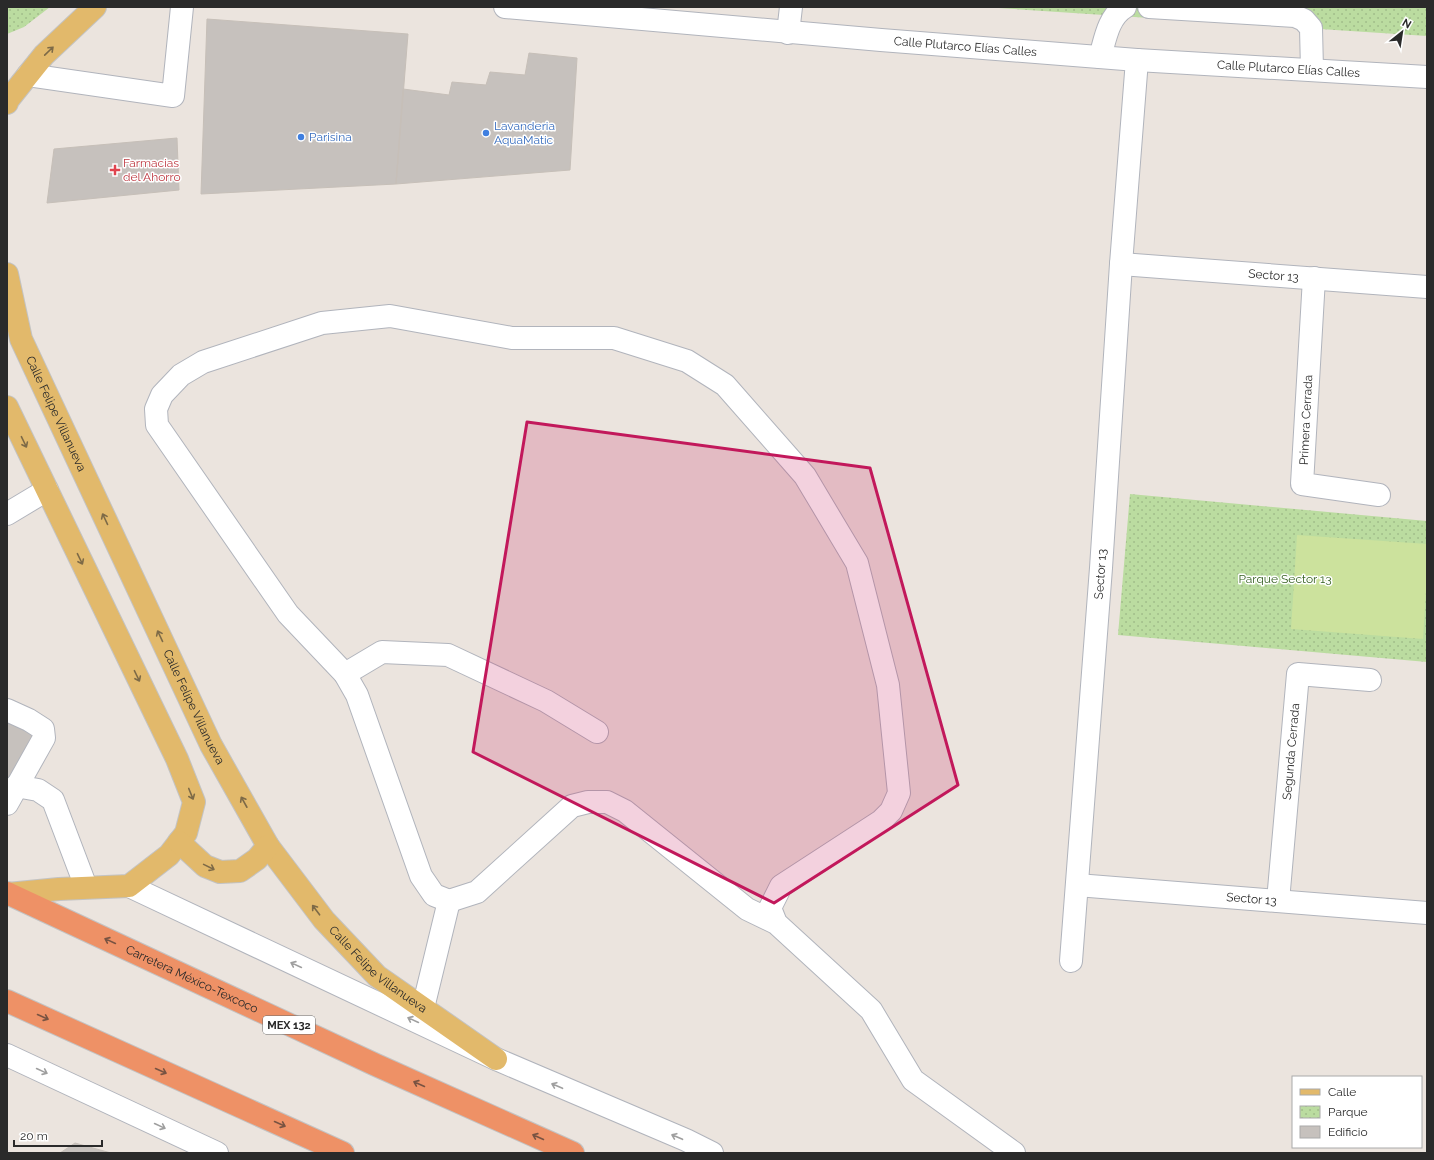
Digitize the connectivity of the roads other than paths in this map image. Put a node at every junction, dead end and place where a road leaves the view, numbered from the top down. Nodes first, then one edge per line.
1 (95, 7) edge
2 (182, 7) edge
3 (516, 7) edge
4 (791, 7) edge
5 (1125, 7) edge
6 (1149, 7) edge
7 (788, 33) junction
8 (1100, 57) junction
9 (1137, 60) junction
10 (1312, 70) junction
11 (28, 75) junction
12 (7, 77) edge
13 (1427, 77) edge
14 (7, 103) edge
15 (1121, 264) junction
16 (7, 274) edge
17 (1314, 278) junction
18 (1427, 287) edge
19 (7, 407) edge
20 (47, 490) junction
21 (1379, 496) dead end
22 (7, 514) edge
23 (346, 674) junction
24 (1370, 680) dead end
25 (7, 710) edge
26 (597, 732) dead end
27 (12, 795) edge
28 (179, 842) junction
29 (268, 846) junction
30 (1077, 885) junction
31 (129, 886) junction
32 (86, 888) junction
33 (8, 893) edge
34 (449, 901) junction
35 (1278, 901) junction
36 (1427, 914) edge
37 (776, 923) junction
38 (1071, 961) dead end
39 (7, 1001) edge
40 (423, 1008) junction
41 (7, 1055) edge
42 (496, 1059) junction
43 (217, 1153) edge
44 (343, 1153) edge
45 (573, 1153) edge
46 (712, 1153) edge
47 (1014, 1153) edge

11 -> 1 main road
2 - 11 street
3 - 7 street, Calle Plutarco Elías Calles
4 - 7 street
5 - 8 street
6 - 10 street
7 - 8 street, Calle Plutarco Elías Calles
8 - 9 street, Calle Plutarco Elías Calles
9 - 10 street, Calle Plutarco Elías Calles
9 - 15 street, Sector 13
10 - 13 street, Calle Plutarco Elías Calles
11 - 12 main road
11 - 14 main road
15 - 17 street, Sector 13
15 - 30 street, Sector 13
29 -> 16 main road, Calle Felipe Villanueva
17 - 18 street, Sector 13
17 - 21 street, Primera Cerrada
19 -> 20 main road
20 - 22 street
20 -> 28 main road
23 - 26 street
23 - 34 street
23 - 37 street
24 - 35 street, Segunda Cerrada
25 - 27 street
27 - 32 street
28 -> 29 main road
28 - 31 main road
40 -> 29 main road, Calle Felipe Villanueva
30 - 35 street, Sector 13
30 - 38 street, Sector 13
31 - 32 main road
42 -> 31 street
32 - 33 main road
45 -> 33 highway, Carretera México-Texcoco / MEX 132
34 - 37 street
34 - 40 street
35 - 36 street, Sector 13
37 - 47 street
39 -> 44 highway
40 - 42 main road, Calle Felipe Villanueva
41 -> 43 street
46 -> 42 street

